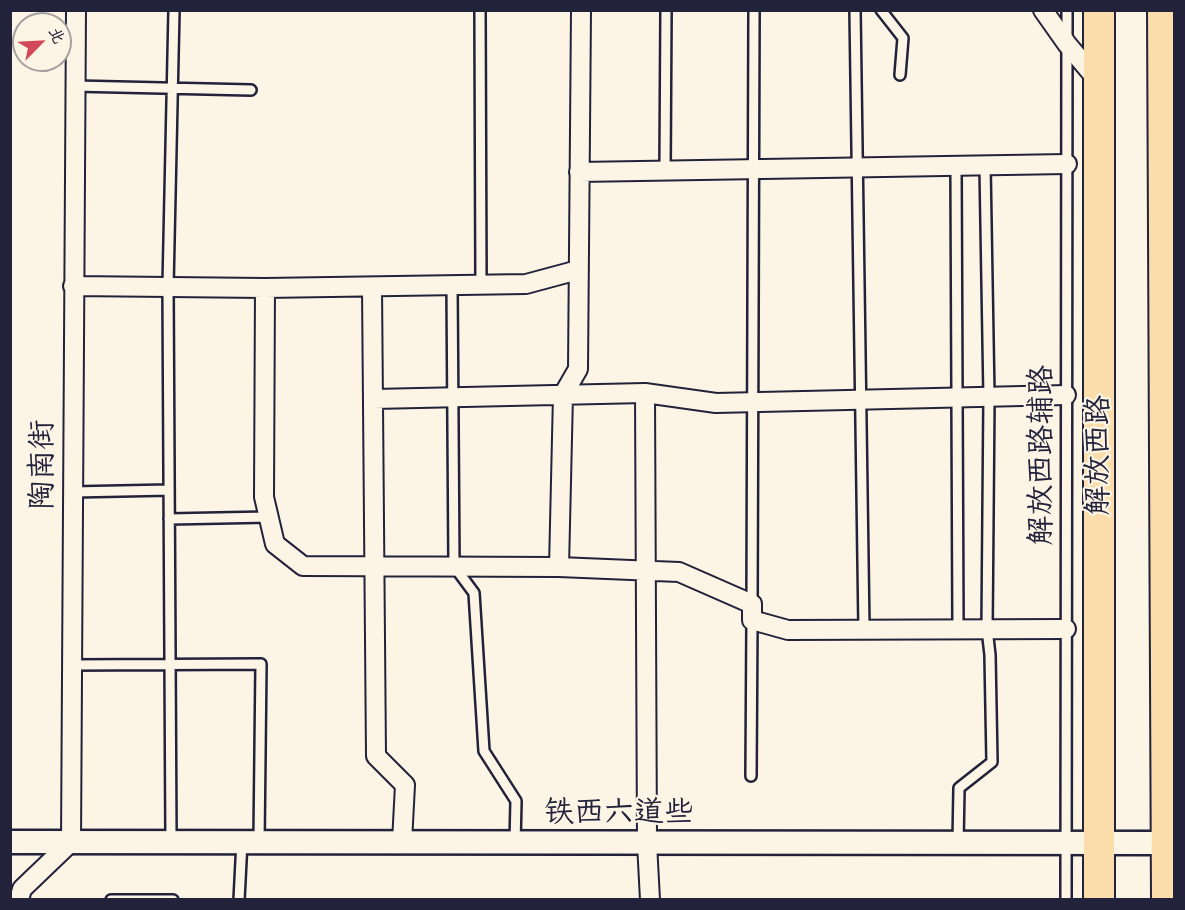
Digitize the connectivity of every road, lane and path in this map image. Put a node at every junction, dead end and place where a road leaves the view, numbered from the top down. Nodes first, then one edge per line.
1 (76, 10) edge
2 (174, 10) edge
3 (480, 10) edge
4 (581, 10) edge
5 (666, 10) edge
6 (754, 10) edge
7 (855, 10) edge
8 (881, 10) edge
9 (1043, 10) edge
10 (1067, 10) edge
11 (1099, 10) edge
12 (1166, 14) edge
13 (1067, 44) junction
14 (900, 75) dead end
15 (1099, 82) junction
16 (74, 86) junction
17 (172, 89) junction
18 (251, 90) dead end
19 (1067, 164) junction
20 (956, 166) junction
21 (985, 166) junction
22 (857, 168) junction
23 (753, 169) junction
24 (665, 171) junction
25 (579, 172) junction
26 (579, 270) junction
27 (452, 285) junction
28 (482, 285) junction
29 (73, 286) junction
30 (168, 286) junction
31 (372, 286) junction
32 (265, 288) junction
33 (645, 393) junction
34 (564, 395) junction
35 (1066, 395) junction
36 (454, 397) junction
37 (957, 397) junction
38 (989, 397) junction
39 (374, 399) junction
40 (859, 400) junction
41 (753, 402) junction
42 (169, 490) junction
43 (72, 492) junction
44 (269, 517) junction
45 (169, 519) junction
46 (374, 566) junction
47 (454, 566) junction
48 (559, 567) junction
49 (646, 572) junction
50 (752, 612) junction
51 (958, 629) junction
52 (987, 629) junction
53 (1066, 629) junction
54 (864, 630) junction
55 (170, 663) junction
56 (72, 665) junction
57 (751, 776) dead end
58 (171, 841) junction
59 (10, 842) edge
60 (71, 842) junction
61 (250, 842) junction
62 (402, 842) junction
63 (515, 843) junction
64 (647, 843) junction
65 (1167, 843) junction
66 (958, 844) junction
67 (1066, 845) junction
68 (1099, 845) junction
69 (19, 900) edge
70 (111, 900) edge
71 (173, 900) edge
72 (239, 900) edge
73 (650, 900) edge
74 (1066, 900) edge
75 (1099, 900) edge
76 (1167, 900) edge

1 - 16 street, 陶南街
2 - 17 lane
3 - 28 lane
4 - 25 street
5 - 24 lane
6 - 23 lane
7 - 22 lane
8 - 14 lane
9 - 13 street
10 - 13 lane, 解放西路辅路
11 - 15 highway, 解放西路
12 - 65 highway
13 - 15 street
13 - 19 lane, 解放西路辅路
15 - 68 highway, 解放西路
16 - 17 lane
16 - 29 street, 陶南街
17 - 18 lane
17 - 30 lane
19 - 21 street
19 - 35 lane, 解放西路辅路
20 - 21 street
20 - 22 street
20 - 37 lane
21 - 38 lane
22 - 23 street
22 - 40 lane
23 - 24 street
23 - 41 lane
24 - 25 street
25 - 26 street
26 - 28 street
26 - 34 street
27 - 28 street
27 - 31 street
27 - 36 lane
29 - 30 street
29 - 43 street, 陶南街
30 - 32 street
30 - 42 lane
31 - 32 street
31 - 39 street
32 - 44 street
33 - 34 street
33 - 41 street
33 - 49 street
34 - 36 street
34 - 48 street
35 - 38 street
35 - 53 lane, 解放西路辅路
36 - 39 street
36 - 47 lane
37 - 38 street
37 - 40 street
37 - 51 lane
38 - 52 lane
39 - 46 street
40 - 41 street
40 - 54 lane
41 - 50 lane
42 - 43 lane
42 - 45 lane
43 - 56 street, 陶南街
44 - 45 lane
44 - 46 street
45 - 55 lane
46 - 47 street
46 - 62 street
47 - 48 street
47 - 63 lane
48 - 49 street
49 - 50 street
49 - 64 street
50 - 54 street
50 - 57 lane
51 - 52 street
51 - 54 street
52 - 53 street
52 - 66 lane
53 - 67 lane, 解放西路辅路
55 - 56 lane
55 - 58 lane
55 - 61 lane
56 - 60 street, 陶南街
58 - 60 street, 铁西六道些
58 - 61 street, 铁西六道些
59 - 60 street, 铁西六道些
60 - 69 street
61 - 62 street, 铁西六道些
61 - 72 lane
62 - 63 street, 铁西六道些
63 - 64 street, 铁西六道些
64 - 66 street, 铁西六道些
64 - 73 street
65 - 68 street, 铁西六道些
65 - 76 highway
66 - 67 street, 铁西六道些
67 - 68 street, 铁西六道些
67 - 74 lane, 解放西路辅路
68 - 75 highway, 解放西路
70 - 71 lane

